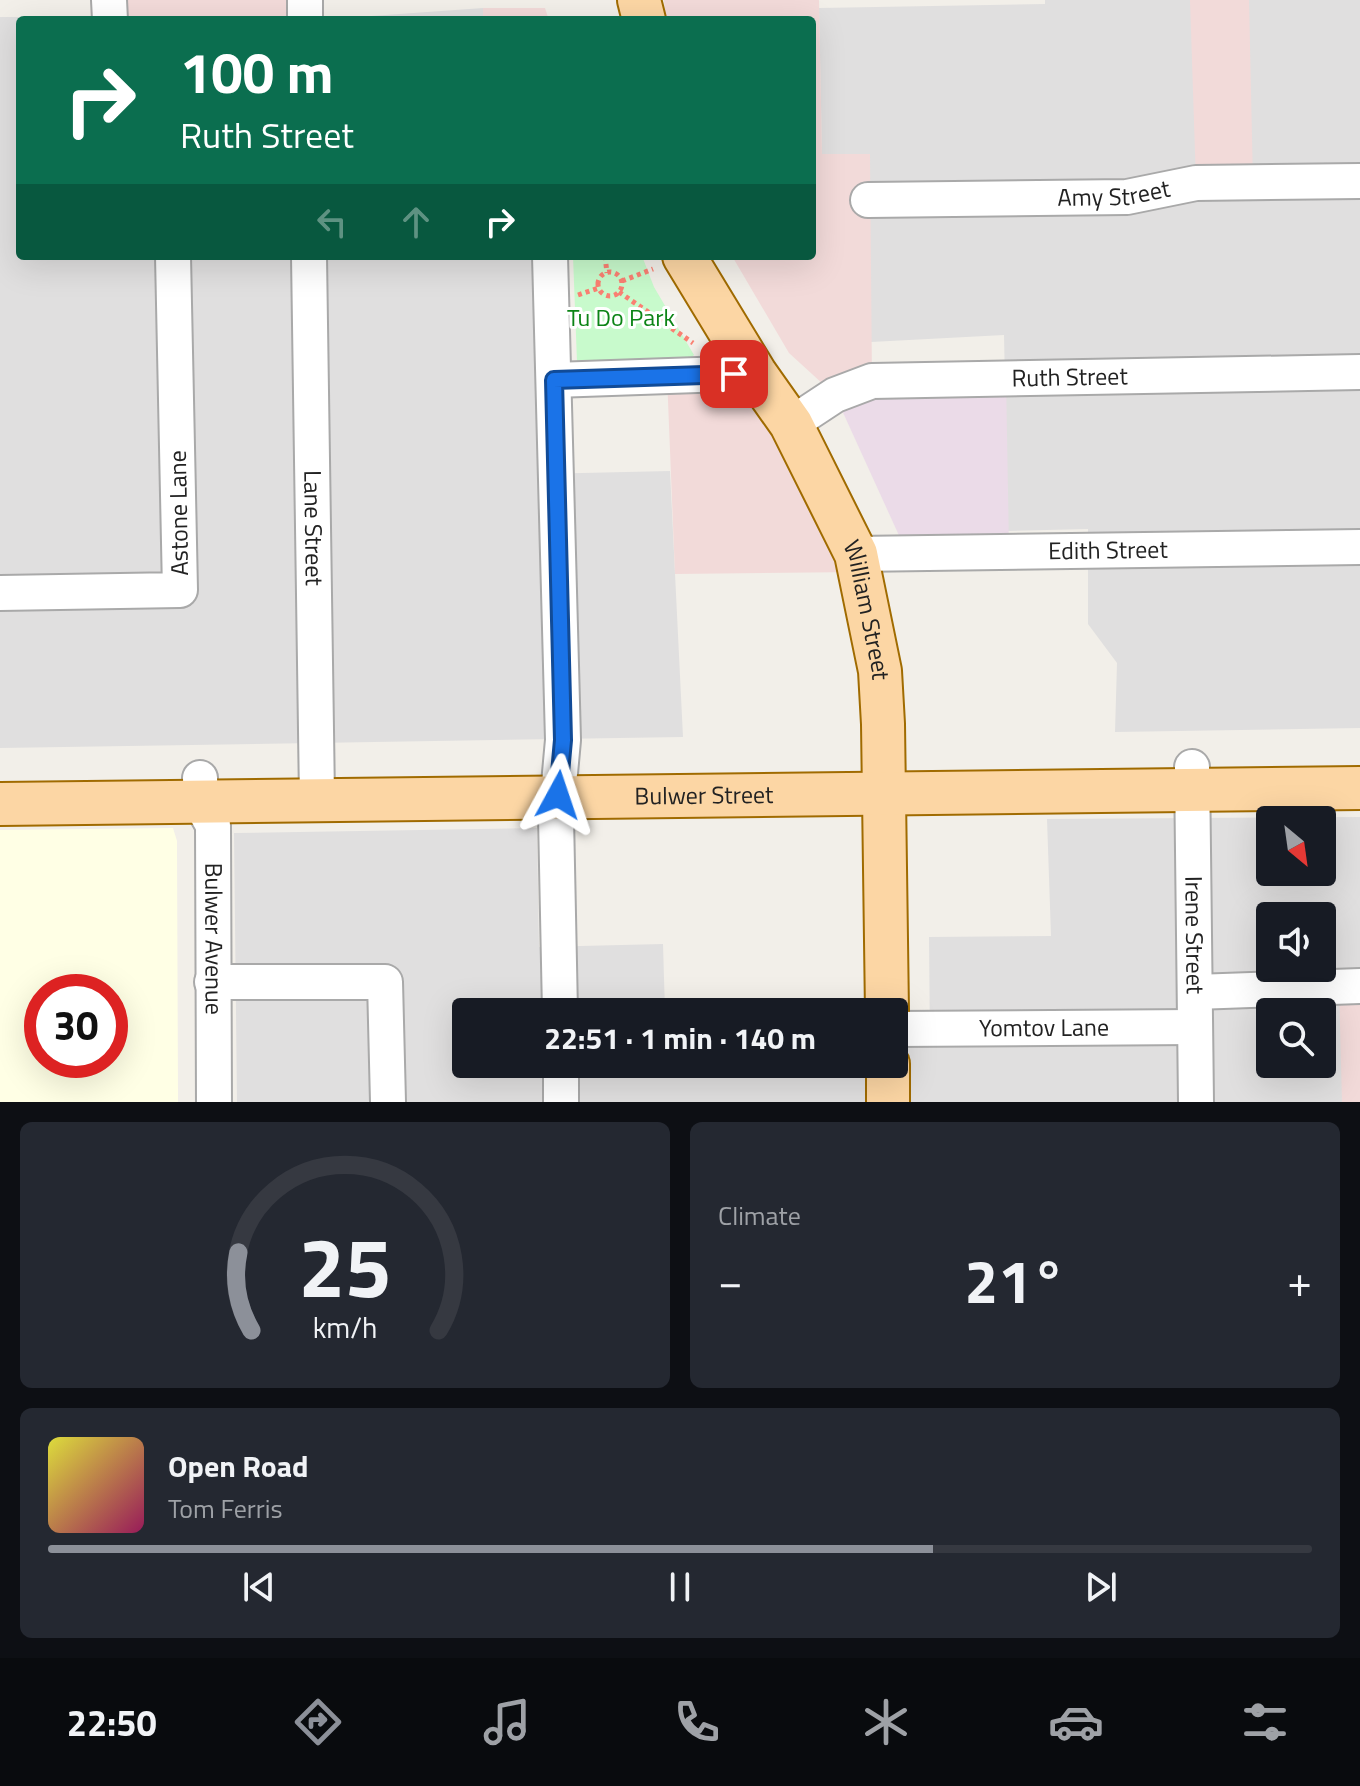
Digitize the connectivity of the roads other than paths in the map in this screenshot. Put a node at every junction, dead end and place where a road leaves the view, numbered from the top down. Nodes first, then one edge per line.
1 (1360, 181) edge
2 (868, 200) dead end
3 (173, 260) edge
4 (309, 260) edge
5 (550, 260) edge
6 (669, 263) edge
7 (1360, 372) edge
8 (755, 373) junction
9 (554, 380) junction
10 (791, 424) junction
11 (1360, 547) edge
12 (856, 554) junction
13 (0, 593) edge
14 (1360, 763) edge
15 (1192, 778) junction
16 (0, 781) edge
17 (886, 783) junction
18 (559, 784) junction
19 (317, 787) junction
20 (1360, 788) edge
21 (201, 789) junction
22 (0, 804) edge
23 (212, 982) junction
24 (1360, 986) edge
25 (1195, 992) junction
26 (560, 998) edge
27 (887, 998) edge
28 (1195, 1027) junction
29 (908, 1029) edge
30 (561, 1078) edge
31 (888, 1078) edge
32 (214, 1102) edge
33 (388, 1102) edge
34 (561, 1102) edge
35 (888, 1102) edge
36 (1196, 1102) edge

1 - 2 street, Amy Street
3 - 13 street, Astone Lane
4 - 19 street, Lane Street
5 - 9 street
6 - 8 main road, William Street
7 - 10 street, Ruth Street
8 - 9 street
8 - 10 main road, William Street
9 - 18 street
10 - 12 main road, William Street
11 - 12 street, Edith Street
12 - 17 main road, William Street
14 - 15 main road, Bulwer Street
15 - 17 main road, Bulwer Street
15 - 20 main road, Bulwer Street
15 - 25 street, Irene Street
16 - 21 main road, Bulwer Street
17 - 18 main road, Bulwer Street
17 - 27 main road, William Street
18 - 19 main road, Bulwer Street
18 - 26 street
19 - 21 main road, Bulwer Street
21 - 22 main road, Bulwer Street
21 - 23 street, Bulwer Avenue
23 - 32 street, Bulwer Avenue
23 - 33 street
24 - 25 street
25 - 28 street, Irene Street
28 - 29 street, Yomtov Lane
28 - 36 street, Irene Street
30 - 34 street
31 - 35 main road

